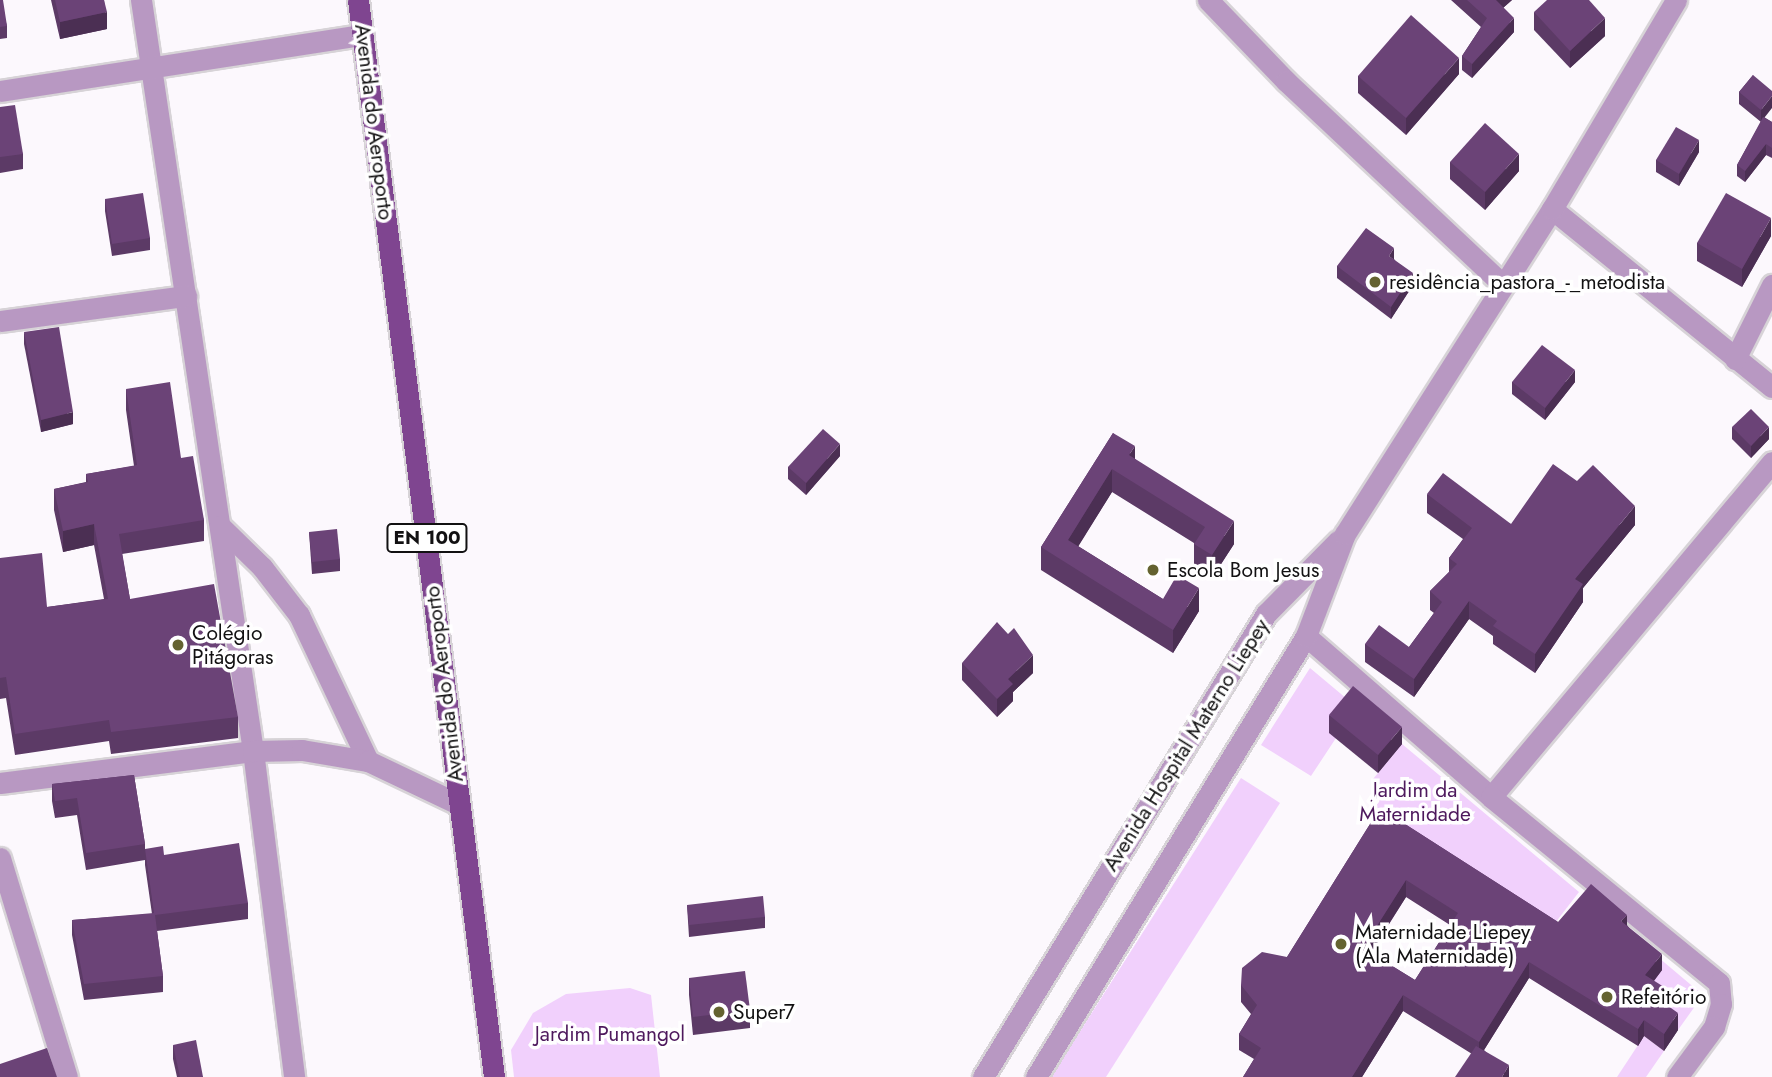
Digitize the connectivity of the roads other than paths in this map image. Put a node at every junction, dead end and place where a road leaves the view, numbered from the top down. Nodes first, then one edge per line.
1 (141, 0) edge
2 (358, 0) edge
3 (1208, 0) edge
4 (1676, 0) edge
5 (363, 35) junction
6 (152, 68) junction
7 (0, 91) edge
8 (1552, 209) junction
9 (1503, 285) junction
10 (1772, 285) edge
11 (186, 296) junction
12 (0, 321) edge
13 (1735, 359) junction
14 (1772, 387) edge
15 (1772, 462) edge
16 (220, 526) junction
17 (1345, 534) junction
18 (1306, 636) junction
19 (253, 751) junction
20 (368, 761) junction
21 (0, 783) edge
22 (1491, 797) junction
23 (458, 804) junction
24 (0, 858) edge
25 (66, 1077) edge
26 (295, 1077) edge
27 (494, 1077) edge
28 (983, 1077) edge
29 (1036, 1077) edge
30 (1677, 1077) edge

1 - 6 street
2 - 5 main road, Avenida do Aeroporto / EN 100
3 - 9 street
4 - 8 street
5 - 6 street
5 - 23 main road, Avenida do Aeroporto / EN 100
6 - 7 street
6 - 11 street
8 - 9 street
8 - 13 street
9 - 17 street
10 - 13 street
11 - 12 street
11 - 16 street
13 - 14 street
15 - 22 street
16 - 19 street
16 - 20 street
17 - 18 street, Avenida Hospital Materno Liepey
17 - 28 street, Avenida Hospital Materno Liepey
18 - 22 street
18 - 29 street, Avenida Hospital Materno Liepey
19 - 20 street
19 - 21 street
19 - 26 street
20 - 23 street
22 - 30 street
23 - 27 main road, Avenida do Aeroporto / EN 100
24 - 25 street

